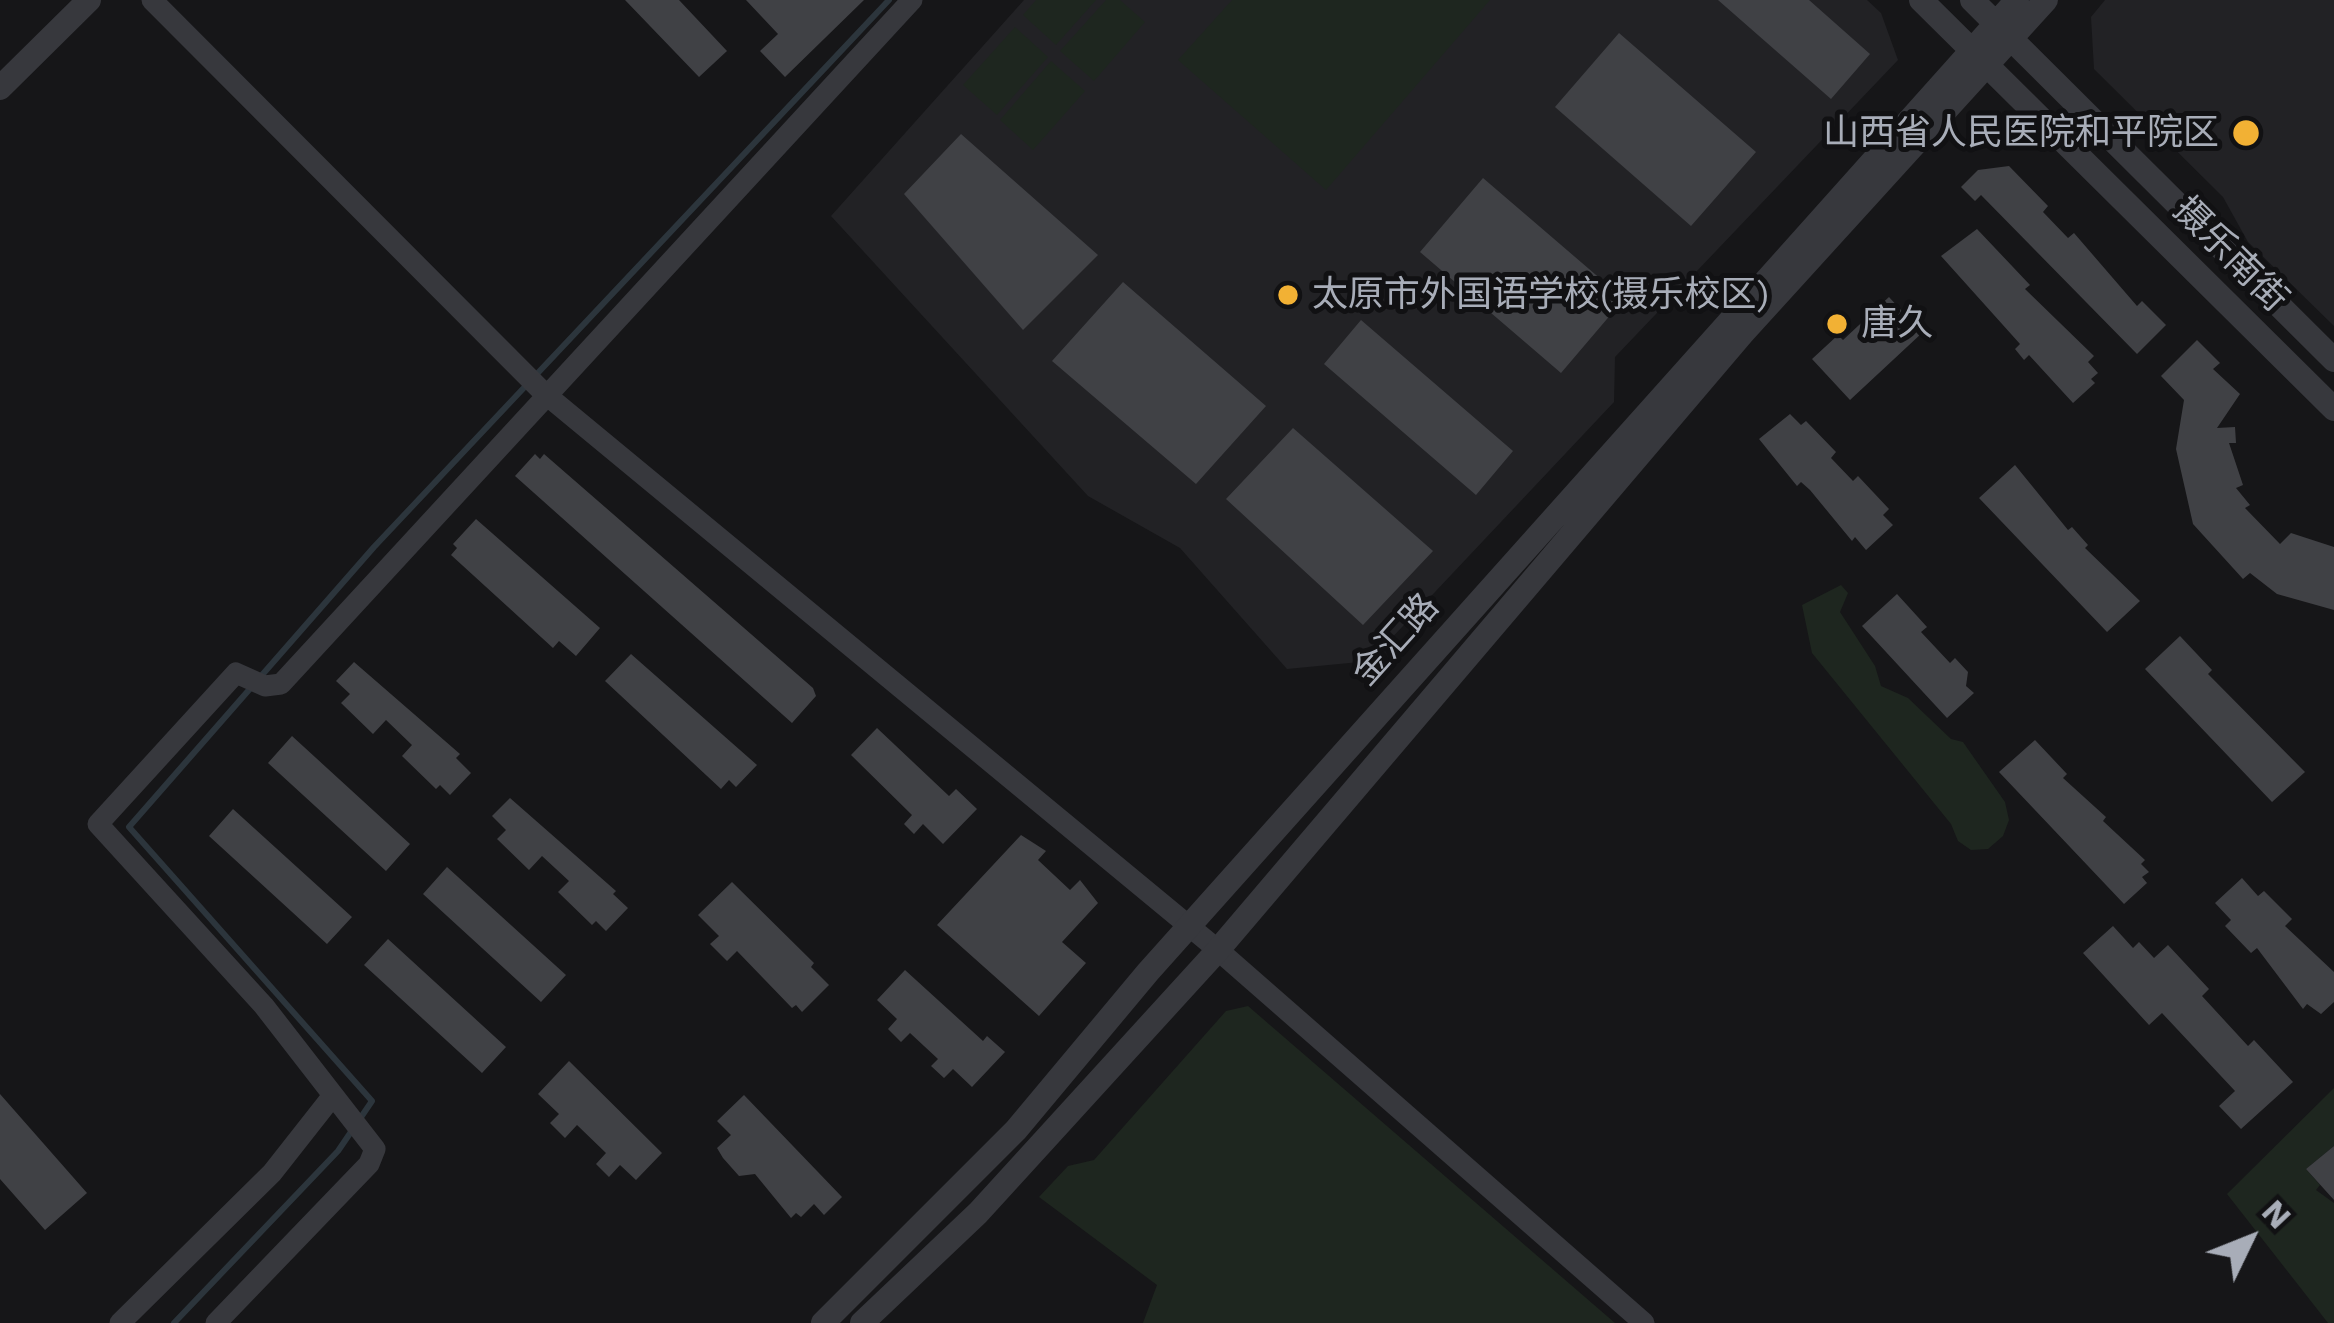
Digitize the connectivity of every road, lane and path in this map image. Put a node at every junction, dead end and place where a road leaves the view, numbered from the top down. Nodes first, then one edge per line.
1 (89, 0) edge
2 (152, 0) edge
3 (912, 0) edge
4 (1922, 0) edge
5 (1972, 0) edge
6 (2018, 0) edge
7 (2046, 0) edge
8 (2004, 32) junction
9 (1979, 58) junction
10 (0, 88) edge
11 (2334, 360) edge
12 (544, 393) junction
13 (2334, 409) edge
14 (1187, 928) junction
15 (1218, 950) junction
16 (332, 1098) junction
17 (120, 1323) edge
18 (216, 1323) edge
19 (823, 1323) edge
20 (862, 1323) edge
21 (1645, 1323) edge

1 - 10 street
2 - 12 street
3 - 12 street
4 - 9 street, 摄乐南街
5 - 8 street, 摄乐南街
6 - 8 street, 金汇路
7 - 8 street, 金汇路
8 - 9 street, 金汇路
8 - 11 street, 摄乐南街
9 - 13 street, 摄乐南街
9 - 14 street, 金汇路
9 - 15 street, 金汇路
12 - 14 street
12 - 16 street
14 - 15 street
14 - 19 street, 金汇路
15 - 20 street, 金汇路
15 - 21 street
16 - 17 street
16 - 18 street

